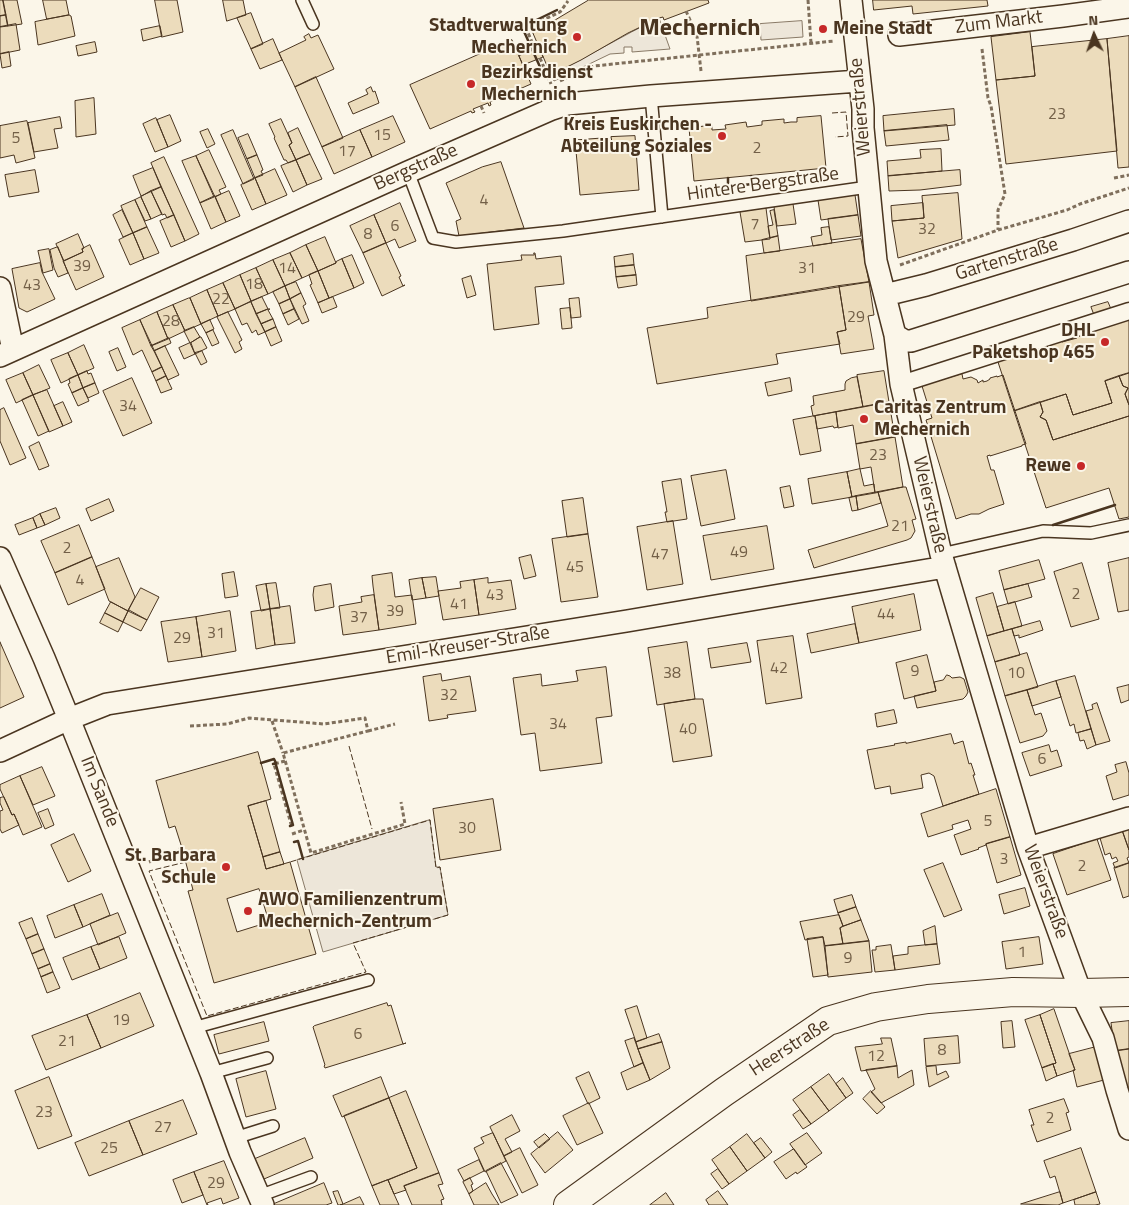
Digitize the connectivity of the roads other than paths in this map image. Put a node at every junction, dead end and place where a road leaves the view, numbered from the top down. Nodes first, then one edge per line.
1 (302, 0) edge
2 (851, 0) edge
3 (1129, 7) edge
4 (313, 24) dead end
5 (899, 34) dead end
6 (859, 81) junction
7 (650, 96) junction
8 (408, 172) junction
9 (868, 187) junction
10 (662, 217) junction
11 (1129, 221) edge
12 (1129, 272) edge
13 (0, 288) edge
14 (884, 295) junction
15 (1129, 311) edge
16 (895, 335) junction
17 (6, 353) edge
18 (901, 384) junction
19 (1129, 525) edge
20 (0, 558) edge
21 (943, 561) junction
22 (70, 720) junction
23 (0, 751) edge
24 (1129, 818) edge
25 (1028, 848) junction
26 (368, 980) dead end
27 (1129, 992) edge
28 (1081, 993) junction
29 (193, 1028) junction
30 (267, 1058) dead end
31 (211, 1073) junction
32 (273, 1126) dead end
33 (1129, 1129) edge
34 (235, 1138) junction
35 (311, 1177) dead end
36 (261, 1201) edge
37 (568, 1205) edge

1 - 4 lane
2 - 6 street, Weierstraße
3 - 5 street, Zum Markt
6 - 7 street, Bergstraße
6 - 9 street, Weierstraße
7 - 8 street, Bergstraße
7 - 10 lane, Hintere Bergstraße
8 - 10 lane, Hintere Bergstraße
8 - 17 street, Bergstraße
9 - 10 lane, Hintere Bergstraße
9 - 14 street, Weierstraße
11 - 14 street, Gartenstraße
12 - 16 street
13 - 17 street
14 - 16 street, Weierstraße
15 - 18 street
16 - 18 street, Weierstraße
18 - 21 street, Weierstraße
19 - 21 lane
20 - 22 street, Im Sande
21 - 22 street, Emil-Kreuser-Straße
21 - 25 street, Weierstraße
22 - 23 street, Emil-Kreuser-Straße
22 - 29 street, Im Sande
24 - 25 street
25 - 28 street, Weierstraße
26 - 29 lane
27 - 28 main road, Heerstraße
28 - 33 street, Weierstraße
28 - 37 main road, Heerstraße
29 - 31 street, Im Sande
30 - 31 lane
31 - 34 street, Im Sande
32 - 34 lane
34 - 36 street, Im Sande
35 - 36 lane

